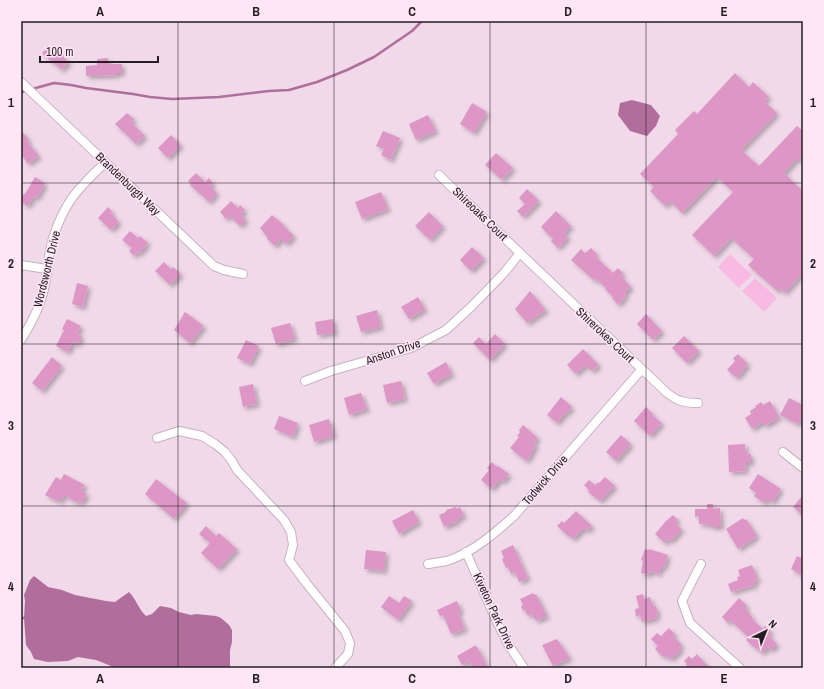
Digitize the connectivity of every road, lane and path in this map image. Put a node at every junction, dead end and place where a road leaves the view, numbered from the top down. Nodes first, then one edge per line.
1 (21, 82) edge
2 (105, 162) junction
3 (439, 175) dead end
4 (520, 254) junction
5 (21, 265) edge
6 (47, 269) junction
7 (243, 274) dead end
8 (21, 340) edge
9 (642, 369) junction
10 (305, 380) dead end
11 (698, 403) dead end
12 (157, 438) dead end
13 (783, 452) dead end
14 (803, 468) edge
15 (466, 552) junction
16 (428, 564) dead end
17 (701, 564) dead end
18 (335, 668) edge
19 (524, 668) edge
20 (740, 668) edge

1 - 2 street, Brandenburgh Way
2 - 6 street, Wordsworth Drive
2 - 7 street, Brandenburgh Way
3 - 4 street, Shireoaks Court
4 - 9 street, Shirerokes Court
4 - 10 street, Anston Drive
5 - 6 street
6 - 8 street, Wordsworth Drive
9 - 11 street, Shirerokes Court
9 - 15 street, Todwick Drive
12 - 18 street
13 - 14 street
15 - 16 street, Todwick Drive
15 - 19 street, Kiveton Park Drive
17 - 20 street

